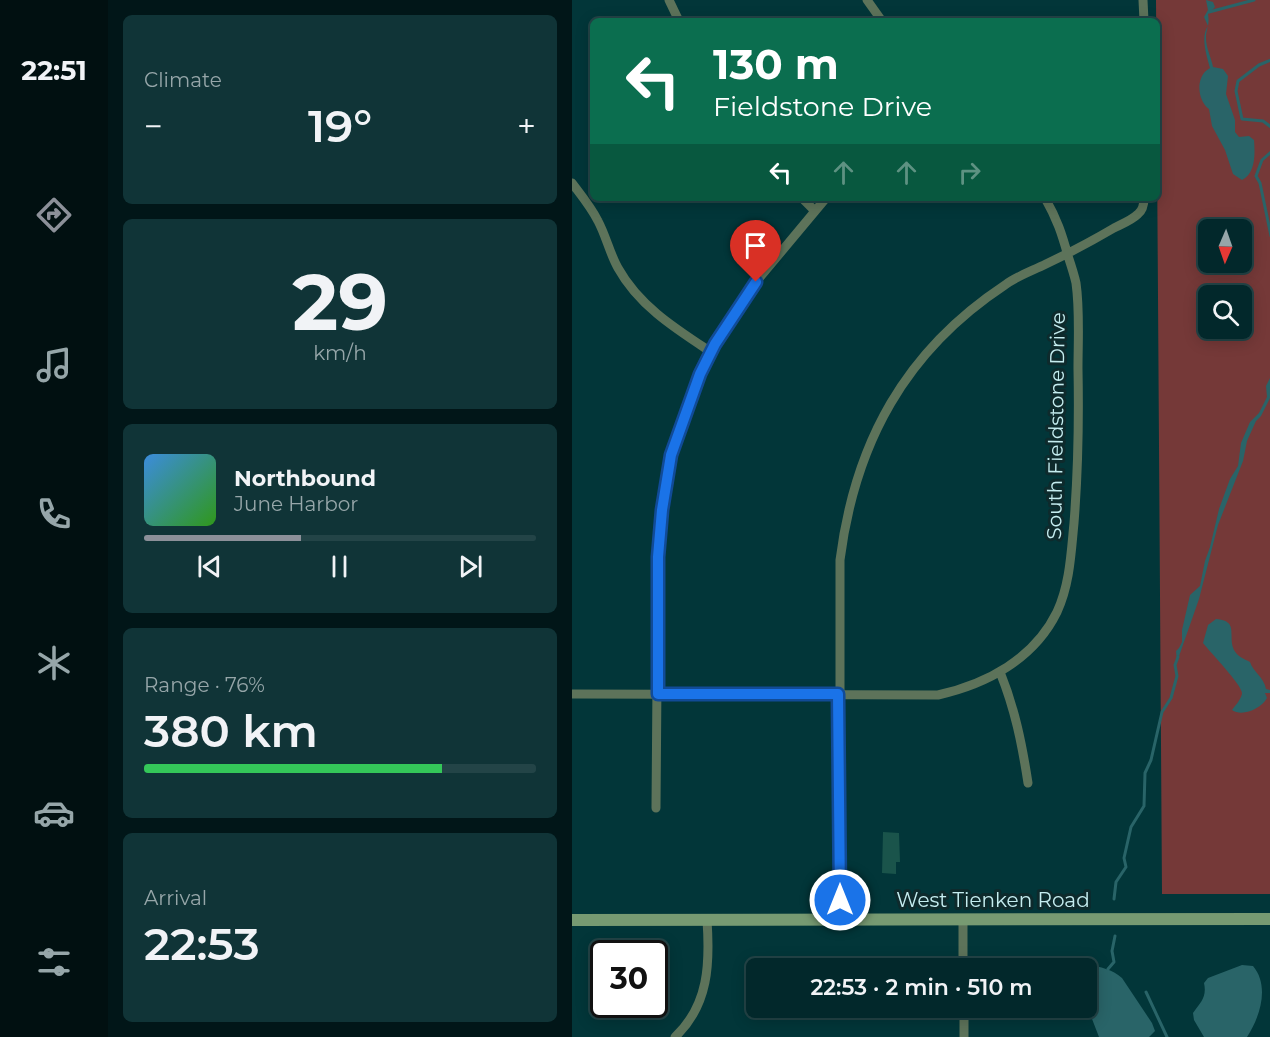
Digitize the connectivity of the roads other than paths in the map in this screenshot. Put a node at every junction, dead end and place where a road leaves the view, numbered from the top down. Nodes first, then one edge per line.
1 (669, 0) edge
2 (867, 0) edge
3 (1144, 0) edge
4 (678, 18) edge
5 (880, 18) edge
6 (1144, 18) edge
7 (572, 183) edge
8 (805, 201) edge
9 (823, 201) edge
10 (1046, 201) edge
11 (1144, 201) edge
12 (815, 211) junction
13 (1067, 253) junction
14 (711, 352) junction
15 (1000, 672) junction
16 (572, 694) edge
17 (658, 694) junction
18 (838, 694) junction
19 (1028, 783) dead end
20 (656, 808) dead end
21 (1271, 919) edge
22 (572, 920) edge
23 (707, 920) junction
24 (840, 920) junction
25 (963, 920) junction
26 (964, 958) edge
27 (964, 1018) edge
28 (676, 1037) edge
29 (964, 1037) edge

1 - 4 street
2 - 5 street
3 - 6 street
7 - 14 street
8 - 12 street
9 - 12 street
10 - 13 street, South Fieldstone Drive
11 - 13 street
12 - 14 street
13 - 15 street, South Fieldstone Drive
13 - 18 street
14 - 17 street
15 - 18 street, South Fieldstone Drive
15 - 19 street
16 - 17 street, South Fieldstone Drive
17 - 18 street, South Fieldstone Drive
17 - 20 street
18 - 24 street
21 - 25 street, West Tienken Road
22 - 23 street, West Tienken Road
23 - 24 street, West Tienken Road
23 - 28 street
24 - 25 street, West Tienken Road
25 - 26 street
27 - 29 street

